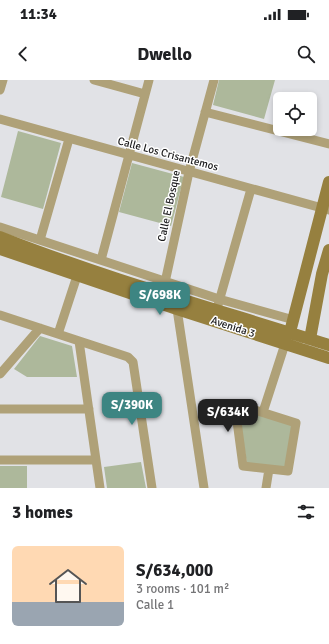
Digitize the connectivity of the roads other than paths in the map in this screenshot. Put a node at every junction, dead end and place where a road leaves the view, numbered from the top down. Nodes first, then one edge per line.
1 (3, 80) edge
2 (94, 80) edge
3 (149, 80) edge
4 (214, 80) edge
5 (0, 90) edge
6 (145, 94) junction
7 (205, 112) junction
8 (0, 120) edge
9 (69, 139) junction
10 (329, 144) edge
11 (128, 155) junction
12 (189, 172) junction
13 (329, 182) edge
14 (251, 189) junction
15 (325, 209) edge
16 (0, 227) edge
17 (0, 237) edge
18 (40, 240) junction
19 (0, 249) edge
20 (329, 250) edge
21 (101, 260) junction
22 (326, 275) edge
23 (77, 276) junction
24 (164, 287) junction
25 (218, 305) junction
26 (177, 309) junction
27 (0, 315) edge
28 (292, 326) junction
29 (40, 328) junction
30 (58, 334) junction
31 (310, 339) junction
32 (79, 341) junction
33 (285, 344) junction
34 (329, 345) edge
35 (329, 358) edge
36 (0, 374) edge
37 (0, 409) edge
38 (89, 409) junction
39 (262, 412) junction
40 (0, 460) edge
41 (96, 460) junction
42 (269, 470) junction
43 (100, 488) edge
44 (152, 488) edge
45 (204, 488) edge
46 (266, 488) edge

1 - 5 street
2 - 6 street
3 - 6 street
4 - 7 street, Calle El Bosque
6 - 11 street
7 - 10 street
7 - 12 street, Calle El Bosque
8 - 9 street, Calle Los Crisantemos
9 - 11 street, Calle Los Crisantemos
9 - 18 street
11 - 12 street, Calle Los Crisantemos
11 - 21 street
12 - 14 street, Calle Los Crisantemos
12 - 24 street, Calle El Bosque
13 - 15 street
14 - 15 street, Calle Los Crisantemos
14 - 25 street
15 - 28 street
16 - 18 street
17 - 24 street, Avenida 3
18 - 21 street
19 - 23 street, Avenida 3
20 - 22 street
21 - 24 street
22 - 31 street
23 - 26 street, Avenida 3
23 - 30 street
24 - 25 street, Avenida 3
25 - 28 street, Avenida 3
26 - 33 street, Avenida 3
26 - 45 street
27 - 29 street
28 - 31 street, Avenida 3
29 - 30 street
29 - 36 street
30 - 32 street
31 - 34 street, Avenida 3
32 - 38 street
32 - 44 street
33 - 35 street, Avenida 3
33 - 39 street
37 - 38 street
38 - 41 street
39 - 42 street
39 - 42 street
40 - 41 street
41 - 43 street
42 - 46 street

